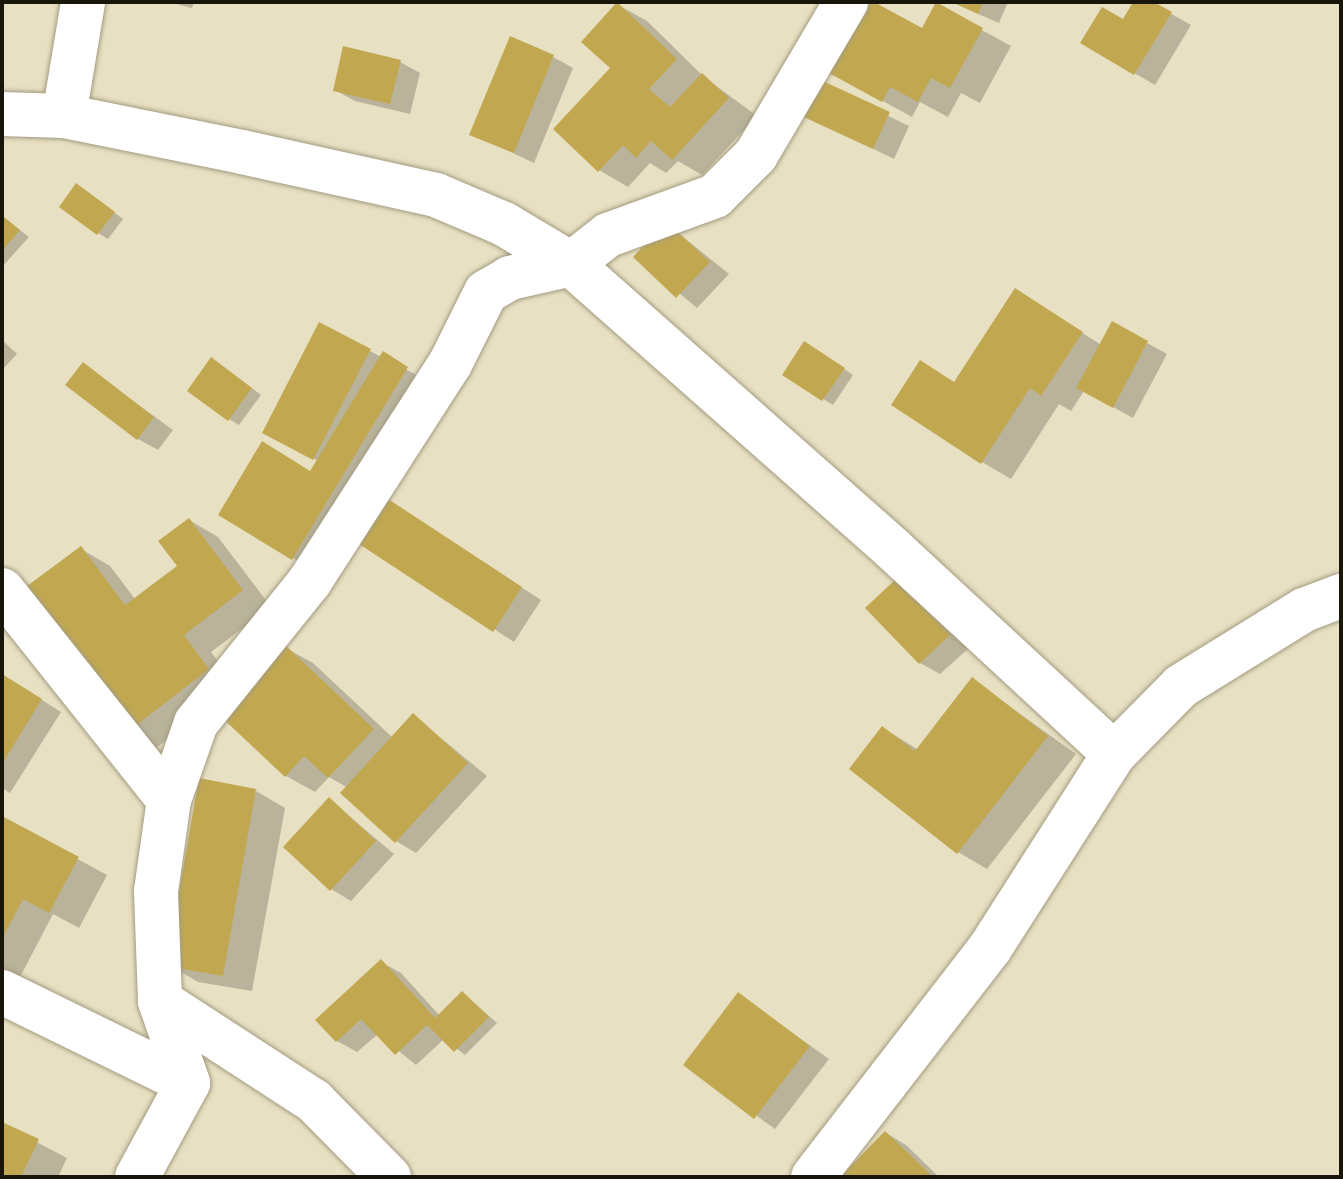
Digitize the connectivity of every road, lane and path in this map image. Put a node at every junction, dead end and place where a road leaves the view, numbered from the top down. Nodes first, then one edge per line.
1 (83, 2) edge
2 (846, 2) edge
3 (2, 114) edge
4 (64, 116) junction
5 (571, 264) junction
6 (2, 590) edge
7 (1341, 596) edge
8 (1114, 754) junction
9 (169, 800) junction
10 (2, 992) edge
11 (160, 1001) junction
12 (188, 1083) junction
13 (137, 1177) edge
14 (389, 1177) edge
15 (813, 1177) edge

1 - 4 street
2 - 5 street
3 - 4 street
4 - 5 street
5 - 8 street
5 - 9 street
6 - 9 street
7 - 8 street
8 - 15 street
9 - 11 street
10 - 12 street
11 - 12 street
11 - 14 street
12 - 13 street

